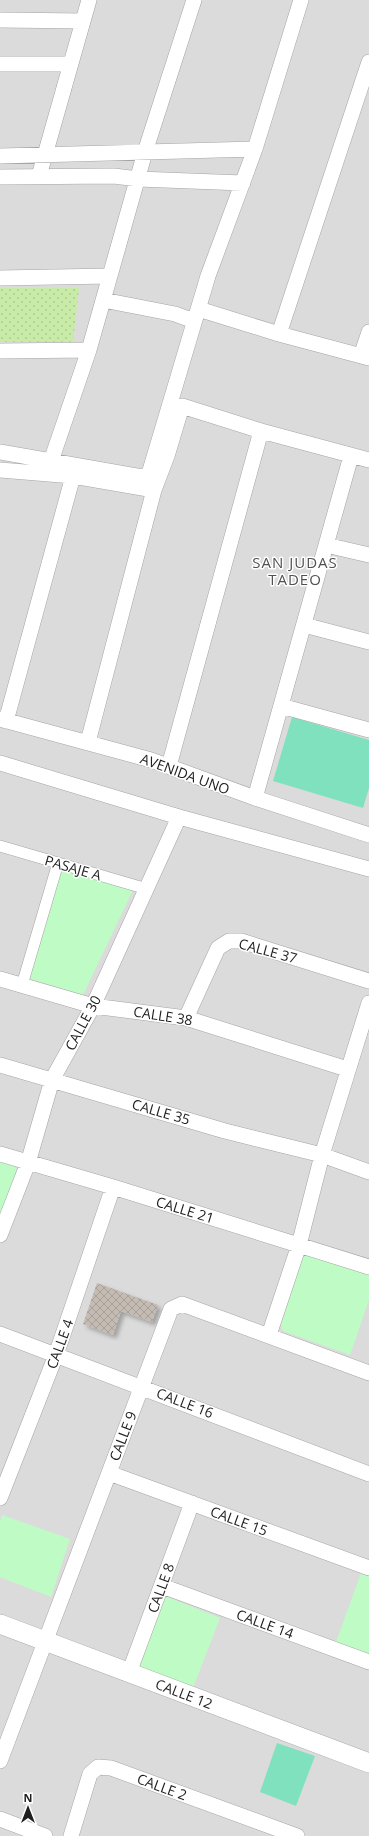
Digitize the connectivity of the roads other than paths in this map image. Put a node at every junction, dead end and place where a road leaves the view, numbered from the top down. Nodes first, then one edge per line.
1 (90, 0) edge
2 (194, 0) edge
3 (301, 0) edge
4 (0, 20) edge
5 (83, 21) junction
6 (369, 62) edge
7 (0, 64) edge
8 (71, 64) junction
9 (255, 149) junction
10 (145, 152) junction
11 (44, 154) junction
12 (0, 156) edge
13 (39, 176) junction
14 (0, 177) edge
15 (138, 179) junction
16 (243, 183) junction
17 (110, 276) junction
18 (0, 278) edge
19 (103, 300) junction
20 (199, 316) junction
21 (369, 332) edge
22 (279, 334) junction
23 (89, 350) junction
24 (0, 351) edge
25 (365, 357) edge
26 (261, 431) junction
27 (0, 452) edge
28 (351, 456) junction
29 (369, 460) edge
30 (51, 461) junction
31 (10, 465) edge
32 (73, 476) junction
33 (154, 490) junction
34 (326, 545) junction
35 (369, 555) edge
36 (304, 625) junction
37 (369, 642) edge
38 (281, 706) junction
39 (3, 720) edge
40 (369, 730) edge
41 (88, 742) junction
42 (0, 763) edge
43 (169, 766) junction
44 (255, 798) junction
45 (179, 817) junction
46 (369, 835) edge
47 (0, 846) edge
48 (58, 863) junction
49 (369, 869) edge
50 (147, 889) junction
51 (0, 979) edge
52 (369, 981) edge
53 (22, 985) junction
54 (369, 1003) edge
55 (93, 1006) junction
56 (186, 1018) junction
57 (0, 1065) edge
58 (347, 1069) junction
59 (52, 1080) junction
60 (0, 1154) edge
61 (322, 1155) junction
62 (28, 1163) junction
63 (369, 1172) edge
64 (113, 1187) junction
65 (0, 1234) edge
66 (299, 1245) junction
67 (369, 1267) edge
68 (0, 1334) edge
69 (269, 1335) junction
70 (56, 1355) junction
71 (369, 1373) edge
72 (142, 1387) junction
73 (109, 1473) junction
74 (369, 1474) edge
75 (0, 1498) edge
76 (192, 1503) junction
77 (369, 1568) edge
78 (162, 1586) junction
79 (0, 1624) edge
80 (45, 1641) junction
81 (369, 1662) edge
82 (129, 1673) junction
83 (0, 1761) edge
84 (369, 1763) edge
85 (0, 1819) edge
86 (45, 1836) edge
87 (71, 1836) edge
88 (297, 1836) edge

1 - 5 street
2 - 10 street
3 - 9 street
4 - 5 street
5 - 8 street
6 - 22 street
7 - 8 street
8 - 11 street
9 - 10 street
9 - 16 street
10 - 11 street
10 - 15 street
11 - 12 street
11 - 13 street
13 - 14 street
13 - 15 street
15 - 16 street
15 - 17 street
16 - 20 street
17 - 18 street
17 - 19 street
19 - 20 street
19 - 23 street
20 - 22 street
20 - 30 street
21 - 25 street
22 - 25 street
23 - 24 street
23 - 30 street
26 - 28 street
26 - 33 street
26 - 43 street
27 - 31 street
28 - 29 street
28 - 34 street
30 - 31 street
31 - 32 street
32 - 33 street
32 - 39 street
33 - 41 street
34 - 35 street
34 - 36 street
36 - 37 street
36 - 38 street
38 - 40 street
38 - 44 street
39 - 41 street, AVENIDA UNO
41 - 43 street, AVENIDA UNO
42 - 45 street
43 - 44 street, AVENIDA UNO
44 - 46 street, AVENIDA UNO
45 - 49 street
45 - 50 street, CALLE 30
47 - 48 street, PASAJE A
48 - 50 street, PASAJE A
48 - 53 street
50 - 55 street, CALLE 30
51 - 53 street, CALLE 38
52 - 56 street, CALLE 37
53 - 55 street, CALLE 38
54 - 58 street
55 - 56 street, CALLE 38
55 - 59 street, CALLE 30
56 - 58 street, CALLE 38
57 - 59 street, CALLE 35
58 - 61 street
59 - 61 street, CALLE 35
59 - 62 street, CALLE 30
60 - 62 street, CALLE 21
61 - 63 street, CALLE 35
61 - 66 street
62 - 64 street, CALLE 21
62 - 65 street, CALLE 30
64 - 66 street, CALLE 21
64 - 70 street, CALLE 4
66 - 67 street, CALLE 21
66 - 69 street
68 - 70 street, CALLE 16
69 - 71 street, CALLE 9
69 - 72 street, CALLE 9
70 - 72 street, CALLE 16
70 - 75 street, CALLE 4
72 - 73 street, CALLE 9
72 - 74 street, CALLE 16
73 - 76 street, CALLE 15
73 - 80 street, CALLE 9
76 - 77 street, CALLE 15
76 - 78 street, CALLE 8
78 - 81 street, CALLE 14
78 - 82 street, CALLE 8
79 - 80 street, CALLE 12
80 - 82 street, CALLE 12
80 - 83 street, CALLE 9
82 - 84 street, CALLE 12
85 - 86 street
87 - 88 street, CALLE 2

